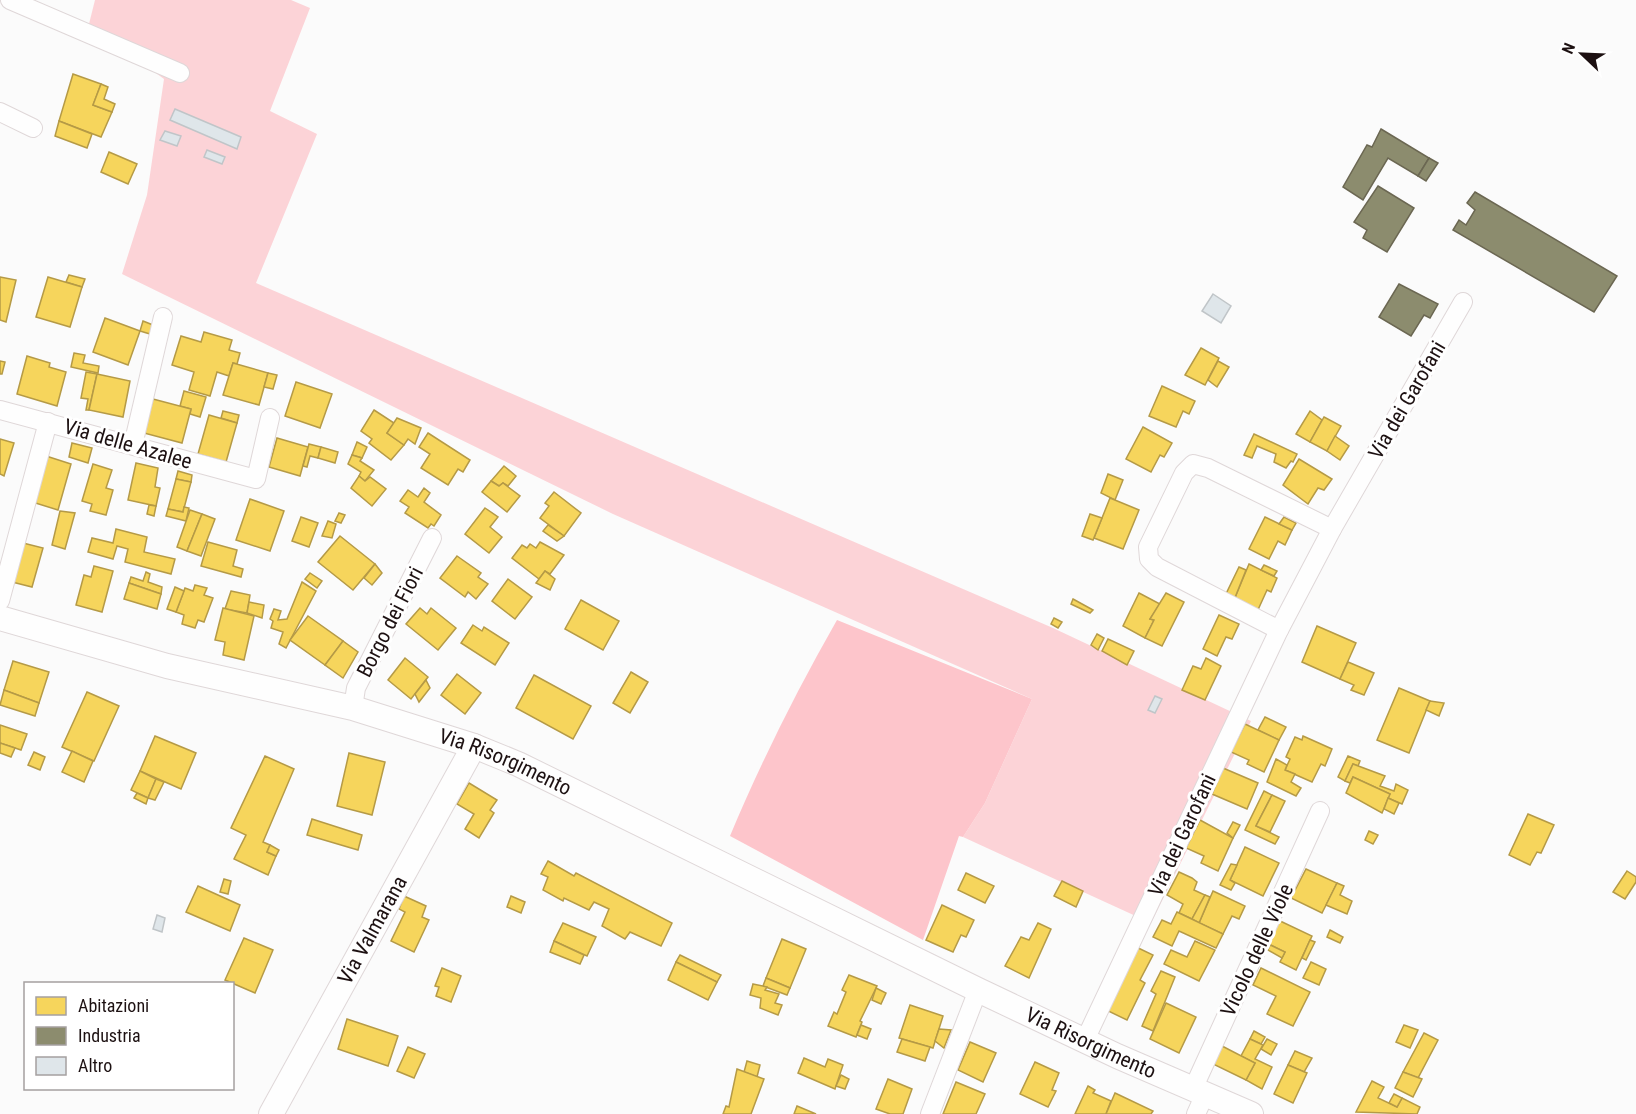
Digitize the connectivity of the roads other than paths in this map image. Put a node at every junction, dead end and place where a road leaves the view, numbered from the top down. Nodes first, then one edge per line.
1 (10, 0) edge
2 (180, 73) dead end
3 (0, 112) edge
4 (33, 128) dead end
5 (1463, 302) dead end
6 (163, 316) dead end
7 (0, 410) edge
8 (270, 418) dead end
9 (48, 422) junction
10 (133, 445) junction
11 (1332, 529) junction
12 (432, 538) dead end
13 (0, 601) edge
14 (0, 618) edge
15 (1279, 630) junction
16 (352, 708) junction
17 (474, 746) junction
18 (1320, 812) dead end
19 (978, 990) junction
20 (1085, 1040) junction
21 (1198, 1099) edge
22 (270, 1114) edge
23 (930, 1114) edge
24 (1251, 1114) edge

1 - 2 street
3 - 4 street
5 - 11 street, Via dei Garofani
6 - 10 street
7 - 9 street, Via delle Azalee
8 - 10 street, Via delle Azalee
9 - 10 street, Via delle Azalee
9 - 13 street
11 - 15 street, Via dei Garofani
11 - 15 street
12 - 16 street, Borgo dei Fiori
14 - 16 street, Via Risorgimento
15 - 20 street, Via dei Garofani
16 - 17 street, Via Risorgimento
17 - 19 street, Via Risorgimento
17 - 22 street, Via Valmarana
18 - 21 street, Vicolo delle Viole
19 - 20 street, Via Risorgimento
19 - 23 street
20 - 21 street, Via Risorgimento
21 - 24 street, Via Risorgimento

